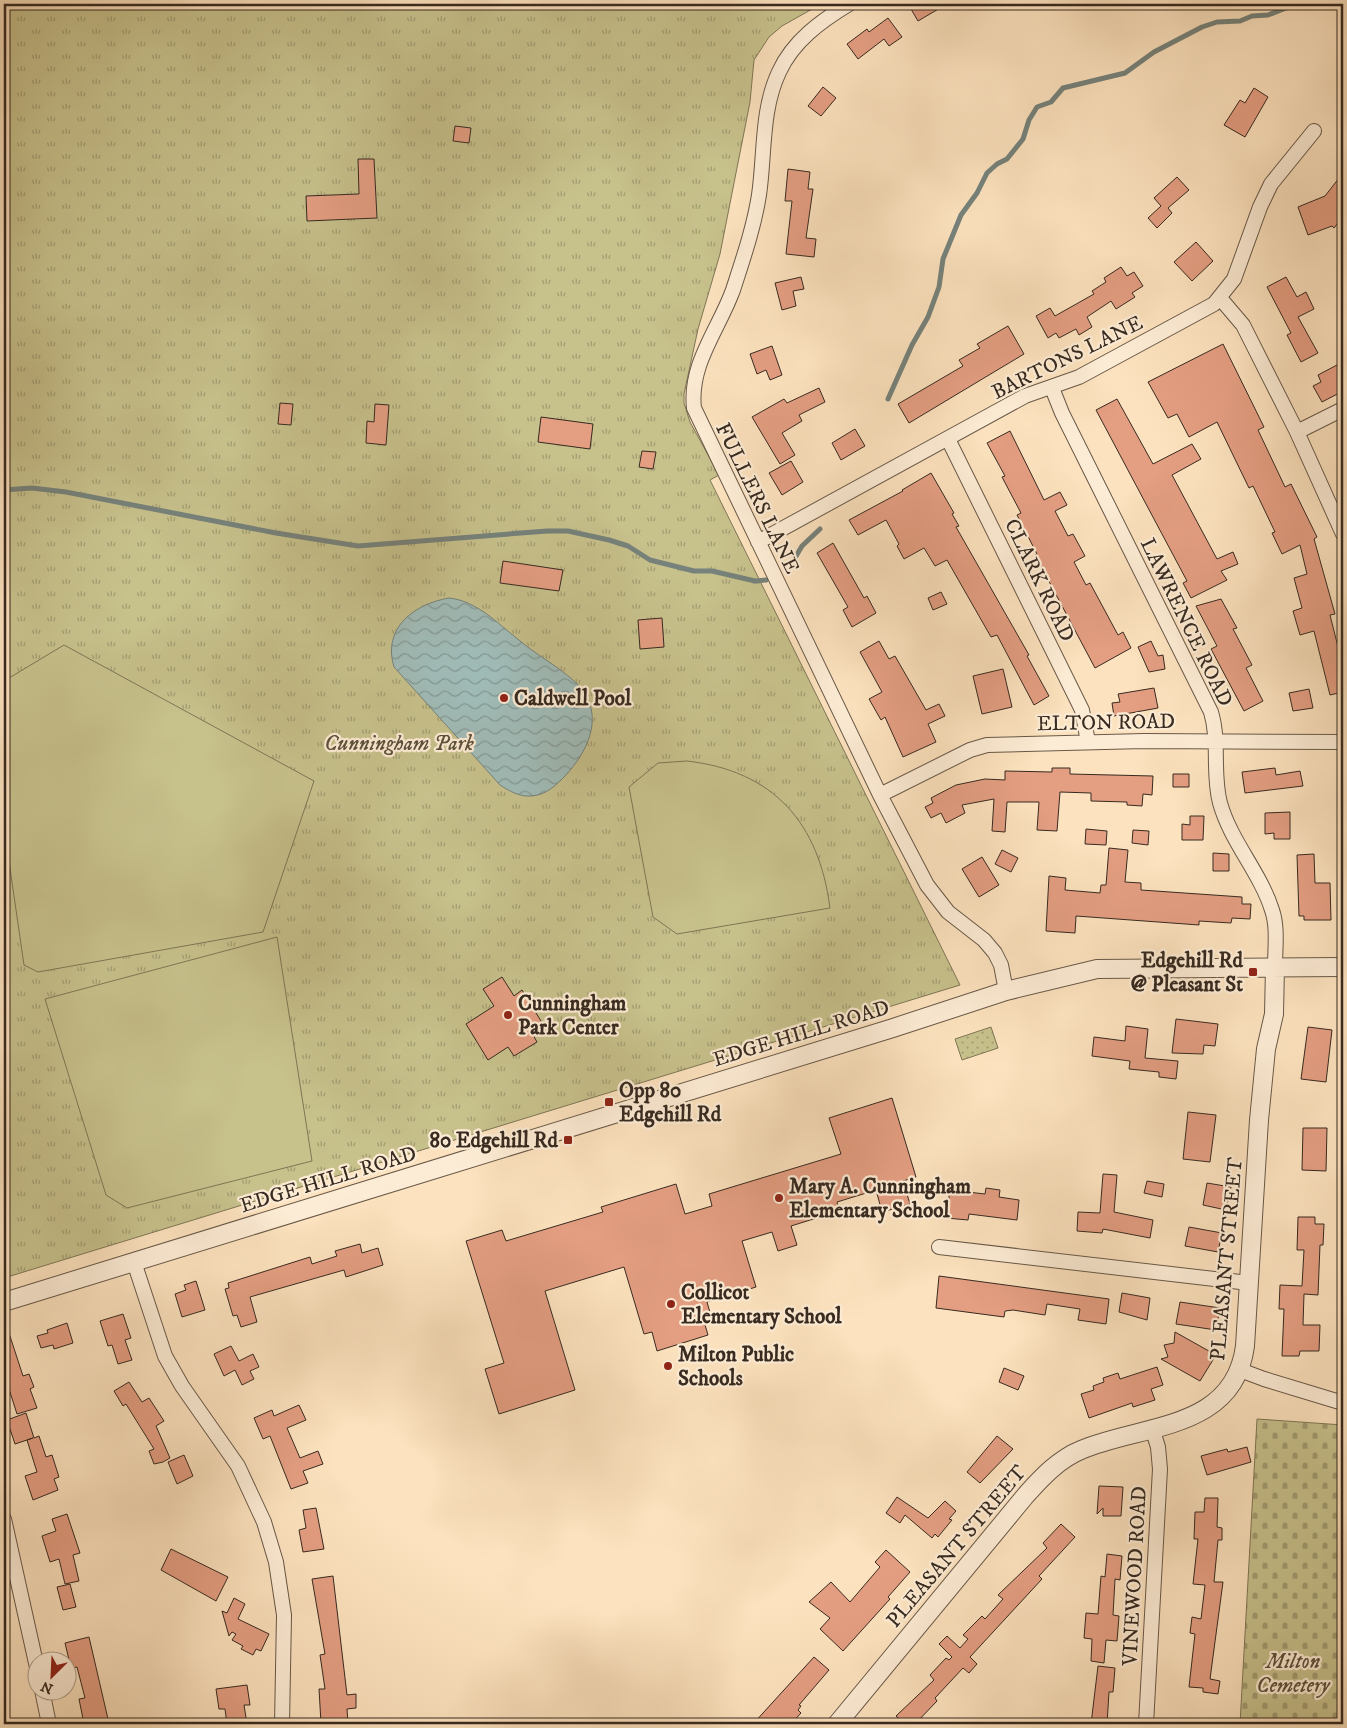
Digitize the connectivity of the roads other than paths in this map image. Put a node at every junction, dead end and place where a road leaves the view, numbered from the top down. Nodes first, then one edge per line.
1 (849, 4) edge
2 (1314, 131) dead end
3 (1220, 298) junction
4 (1052, 388) junction
5 (1343, 409) edge
6 (1297, 432) junction
7 (948, 440) junction
8 (1343, 534) edge
9 (758, 542) junction
10 (1088, 742) junction
11 (1215, 742) junction
12 (1343, 742) edge
13 (880, 795) junction
14 (1275, 967) junction
15 (1343, 968) edge
16 (1006, 990) junction
17 (939, 1246) dead end
18 (134, 1262) junction
19 (1249, 1283) junction
20 (4, 1302) edge
21 (1240, 1370) junction
22 (1343, 1403) edge
23 (1153, 1431) junction
24 (4, 1519) edge
25 (33, 1650) edge
26 (44, 1700) edge
27 (49, 1724) edge
28 (282, 1724) edge
29 (837, 1724) edge
30 (1146, 1724) edge

1 - 9 street, FULLERS LANE
2 - 3 street, BARTONS LANE
3 - 4 street, BARTONS LANE
3 - 6 street
4 - 7 street, BARTONS LANE
4 - 11 street, LAWRENCE ROAD
5 - 6 street
6 - 8 street
7 - 9 street, BARTONS LANE
7 - 10 street, CLARK ROAD
9 - 13 street, FULLERS LANE
10 - 11 street, ELTON ROAD
10 - 13 street, ELTON ROAD
11 - 12 street, ELTON ROAD
11 - 14 street, LAWRENCE ROAD
13 - 16 street, FULLERS LANE
14 - 15 street
14 - 16 street, EDGE HILL ROAD
14 - 19 street, PLEASANT STREET
16 - 18 street, EDGE HILL ROAD
17 - 19 street
18 - 20 street, EDGE HILL ROAD
18 - 28 street
19 - 21 street, PLEASANT STREET
21 - 22 street
21 - 23 street, PLEASANT STREET
23 - 29 street, PLEASANT STREET
23 - 30 street, VINEWOOD ROAD
24 - 25 street
26 - 27 street

